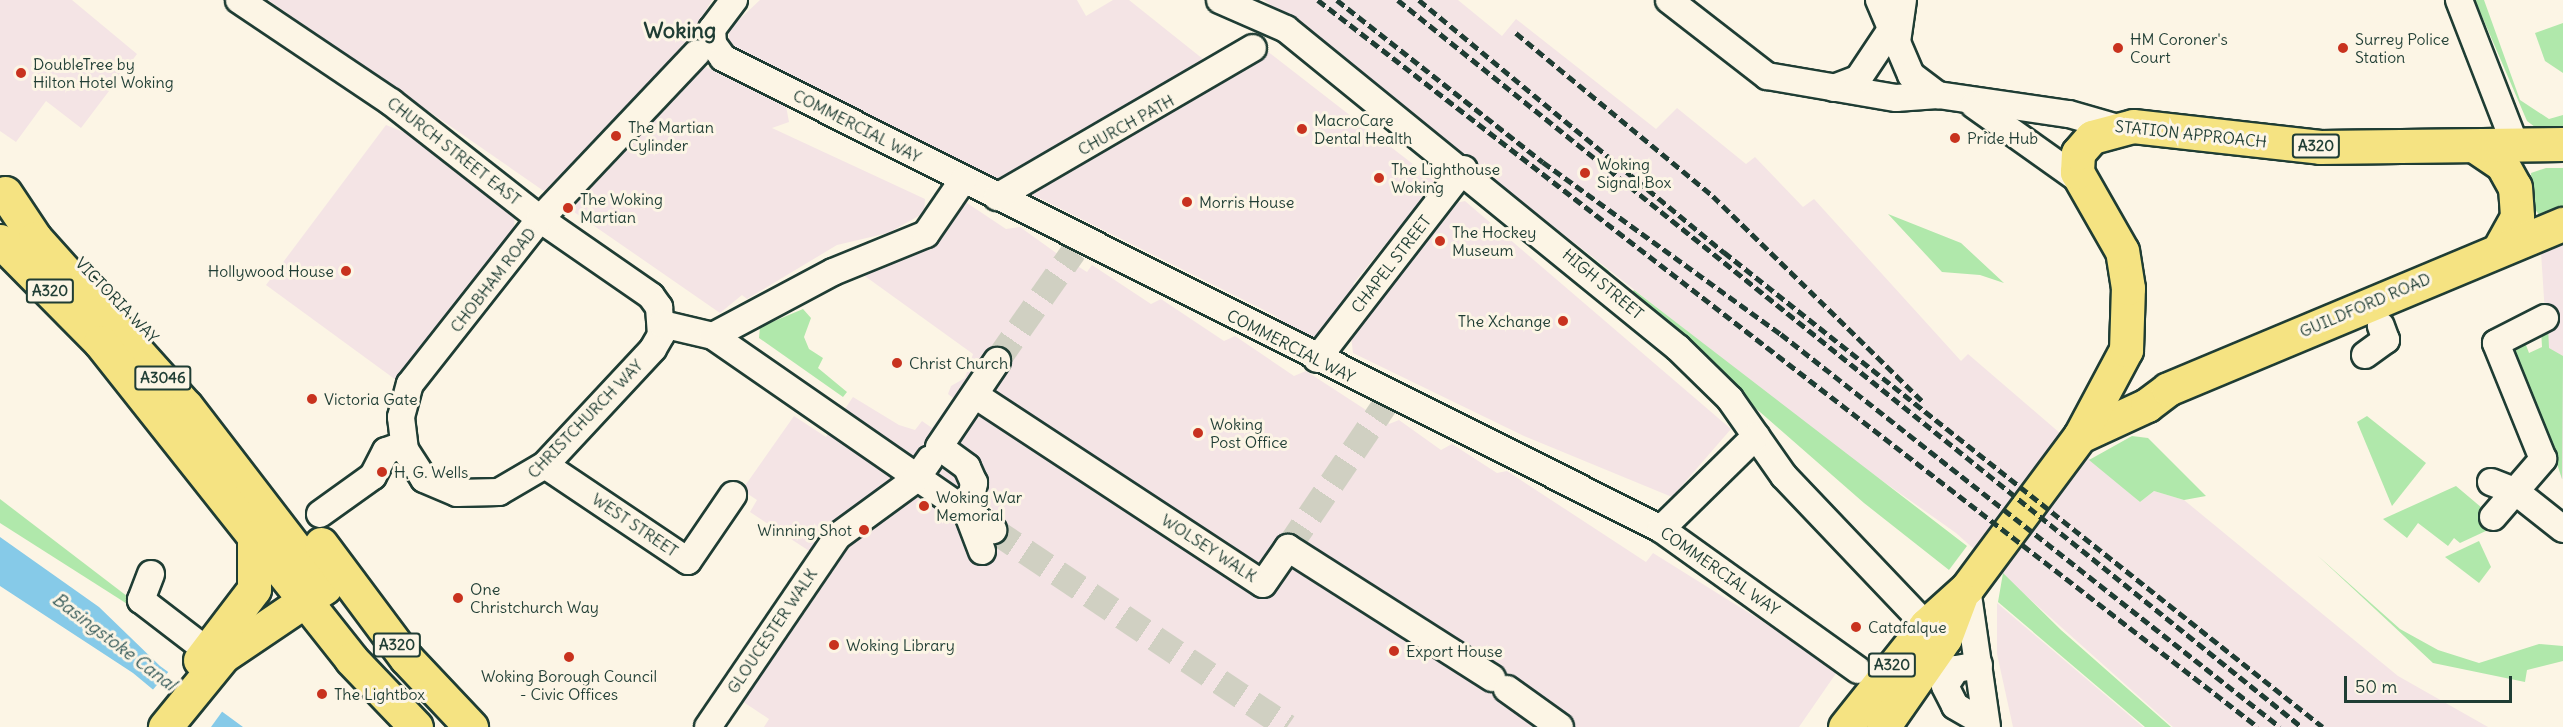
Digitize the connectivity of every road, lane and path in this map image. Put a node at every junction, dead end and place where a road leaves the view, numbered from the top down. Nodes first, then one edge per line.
1 (239, 0) edge
2 (734, 0) edge
3 (1220, 0) edge
4 (1670, 0) edge
5 (1879, 0) edge
6 (1903, 0) edge
7 (2459, 0) edge
8 (1894, 35) junction
9 (705, 47) junction
10 (1253, 48) dead end
11 (1834, 88) junction
12 (1938, 95) junction
13 (1966, 100) junction
14 (2114, 127) junction
15 (2563, 144) edge
16 (2516, 147) junction
17 (2478, 148) junction
18 (1464, 169) junction
19 (963, 180) junction
20 (2081, 181) junction
21 (2, 192) edge
22 (997, 197) junction
23 (540, 219) junction
24 (2563, 224) edge
25 (0, 241) edge
26 (2500, 248) junction
27 (2545, 318) dead end
28 (662, 324) junction
29 (2381, 326) dead end
30 (713, 336) junction
31 (2126, 350) junction
32 (2365, 356) dead end
33 (1317, 359) junction
34 (998, 361) tunnel mouth
35 (2168, 389) junction
36 (975, 395) junction
37 (2079, 419) junction
38 (1756, 436) junction
39 (403, 445) junction
40 (928, 462) junction
41 (545, 465) junction
42 (2491, 482) dead end
43 (2515, 491) junction
44 (733, 495) dead end
45 (320, 513) dead end
46 (968, 514) junction
47 (2493, 517) dead end
48 (1660, 529) junction
49 (2563, 529) edge
50 (254, 537) junction
51 (987, 540) tunnel mouth
52 (150, 574) dead end
53 (310, 578) junction
54 (1940, 612) junction
55 (260, 633) junction
56 (351, 659) junction
57 (200, 661) junction
58 (1979, 665) junction
59 (1858, 669) dead end
60 (163, 719) edge
61 (1565, 723) edge
62 (1987, 725) edge
63 (416, 727) edge
64 (471, 727) edge
65 (708, 727) edge
66 (1845, 727) edge
67 (1883, 727) edge

1 - 23 street, CHURCH STREET EAST
2 - 9 street, CHOBHAM ROAD
3 - 18 street, HIGH STREET
4 - 11 street, STATION APPROACH
5 - 8 street
6 - 8 street
7 - 16 street
8 - 11 street
8 - 12 street
9 - 19 street, COMMERCIAL WAY
9 - 23 street, CHOBHAM ROAD
10 - 22 street, CHURCH PATH
11 - 12 street, STATION APPROACH
12 - 13 street, STATION APPROACH
13 - 14 street, STATION APPROACH
13 - 20 street, STATION APPROACH
14 - 17 main road, STATION APPROACH / A320
14 - 20 main road, A320
15 - 16 main road, STATION APPROACH / A320
16 - 17 main road, STATION APPROACH / A320
17 - 26 main road
18 - 33 street, CHAPEL STREET
18 - 38 street, HIGH STREET
19 - 22 street, COMMERCIAL WAY
19 - 30 street
20 - 31 main road, A320
21 - 53 main road, VICTORIA WAY / A3046
22 - 33 street, COMMERCIAL WAY
23 - 28 street, CHURCH STREET EAST
23 - 39 street, CHOBHAM ROAD
24 - 26 main road, GUILDFORD ROAD
25 - 50 main road, VICTORIA WAY / A320
26 - 35 main road, GUILDFORD ROAD
27 - 43 street
28 - 30 street
28 - 41 street, CHRISTCHURCH WAY
29 - 32 street
30 - 40 street
31 - 35 main road
31 - 37 main road, A320
33 - 48 street, COMMERCIAL WAY
34 - 36 street, GLOUCESTER WALK
35 - 37 main road, GUILDFORD ROAD
36 - 40 street, GLOUCESTER WALK
36 - 61 street, WOLSEY WALK
37 - 54 main road, GUILDFORD ROAD / A320
38 - 48 street
38 - 54 street, HIGH STREET
39 - 41 street, CHRISTCHURCH WAY
39 - 45 street
40 - 46 street
40 - 46 street
40 - 65 street, GLOUCESTER WALK
41 - 44 street, WEST STREET
42 - 43 street
43 - 47 street
43 - 49 street
46 - 51 street
48 - 59 street, COMMERCIAL WAY
50 - 53 main road, VICTORIA WAY / A320
50 - 57 main road
52 - 57 street
53 - 55 main road
53 - 56 main road, VICTORIA WAY / A320
53 - 57 main road
53 - 64 main road, VICTORIA WAY / A320
54 - 58 street
54 - 66 main road, GUILDFORD ROAD / A320
54 - 67 main road, GUILDFORD ROAD / A320
55 - 56 main road, A320
55 - 57 main road
56 - 63 main road, VICTORIA WAY / A320
57 - 60 main road
58 - 62 street
58 - 62 street

